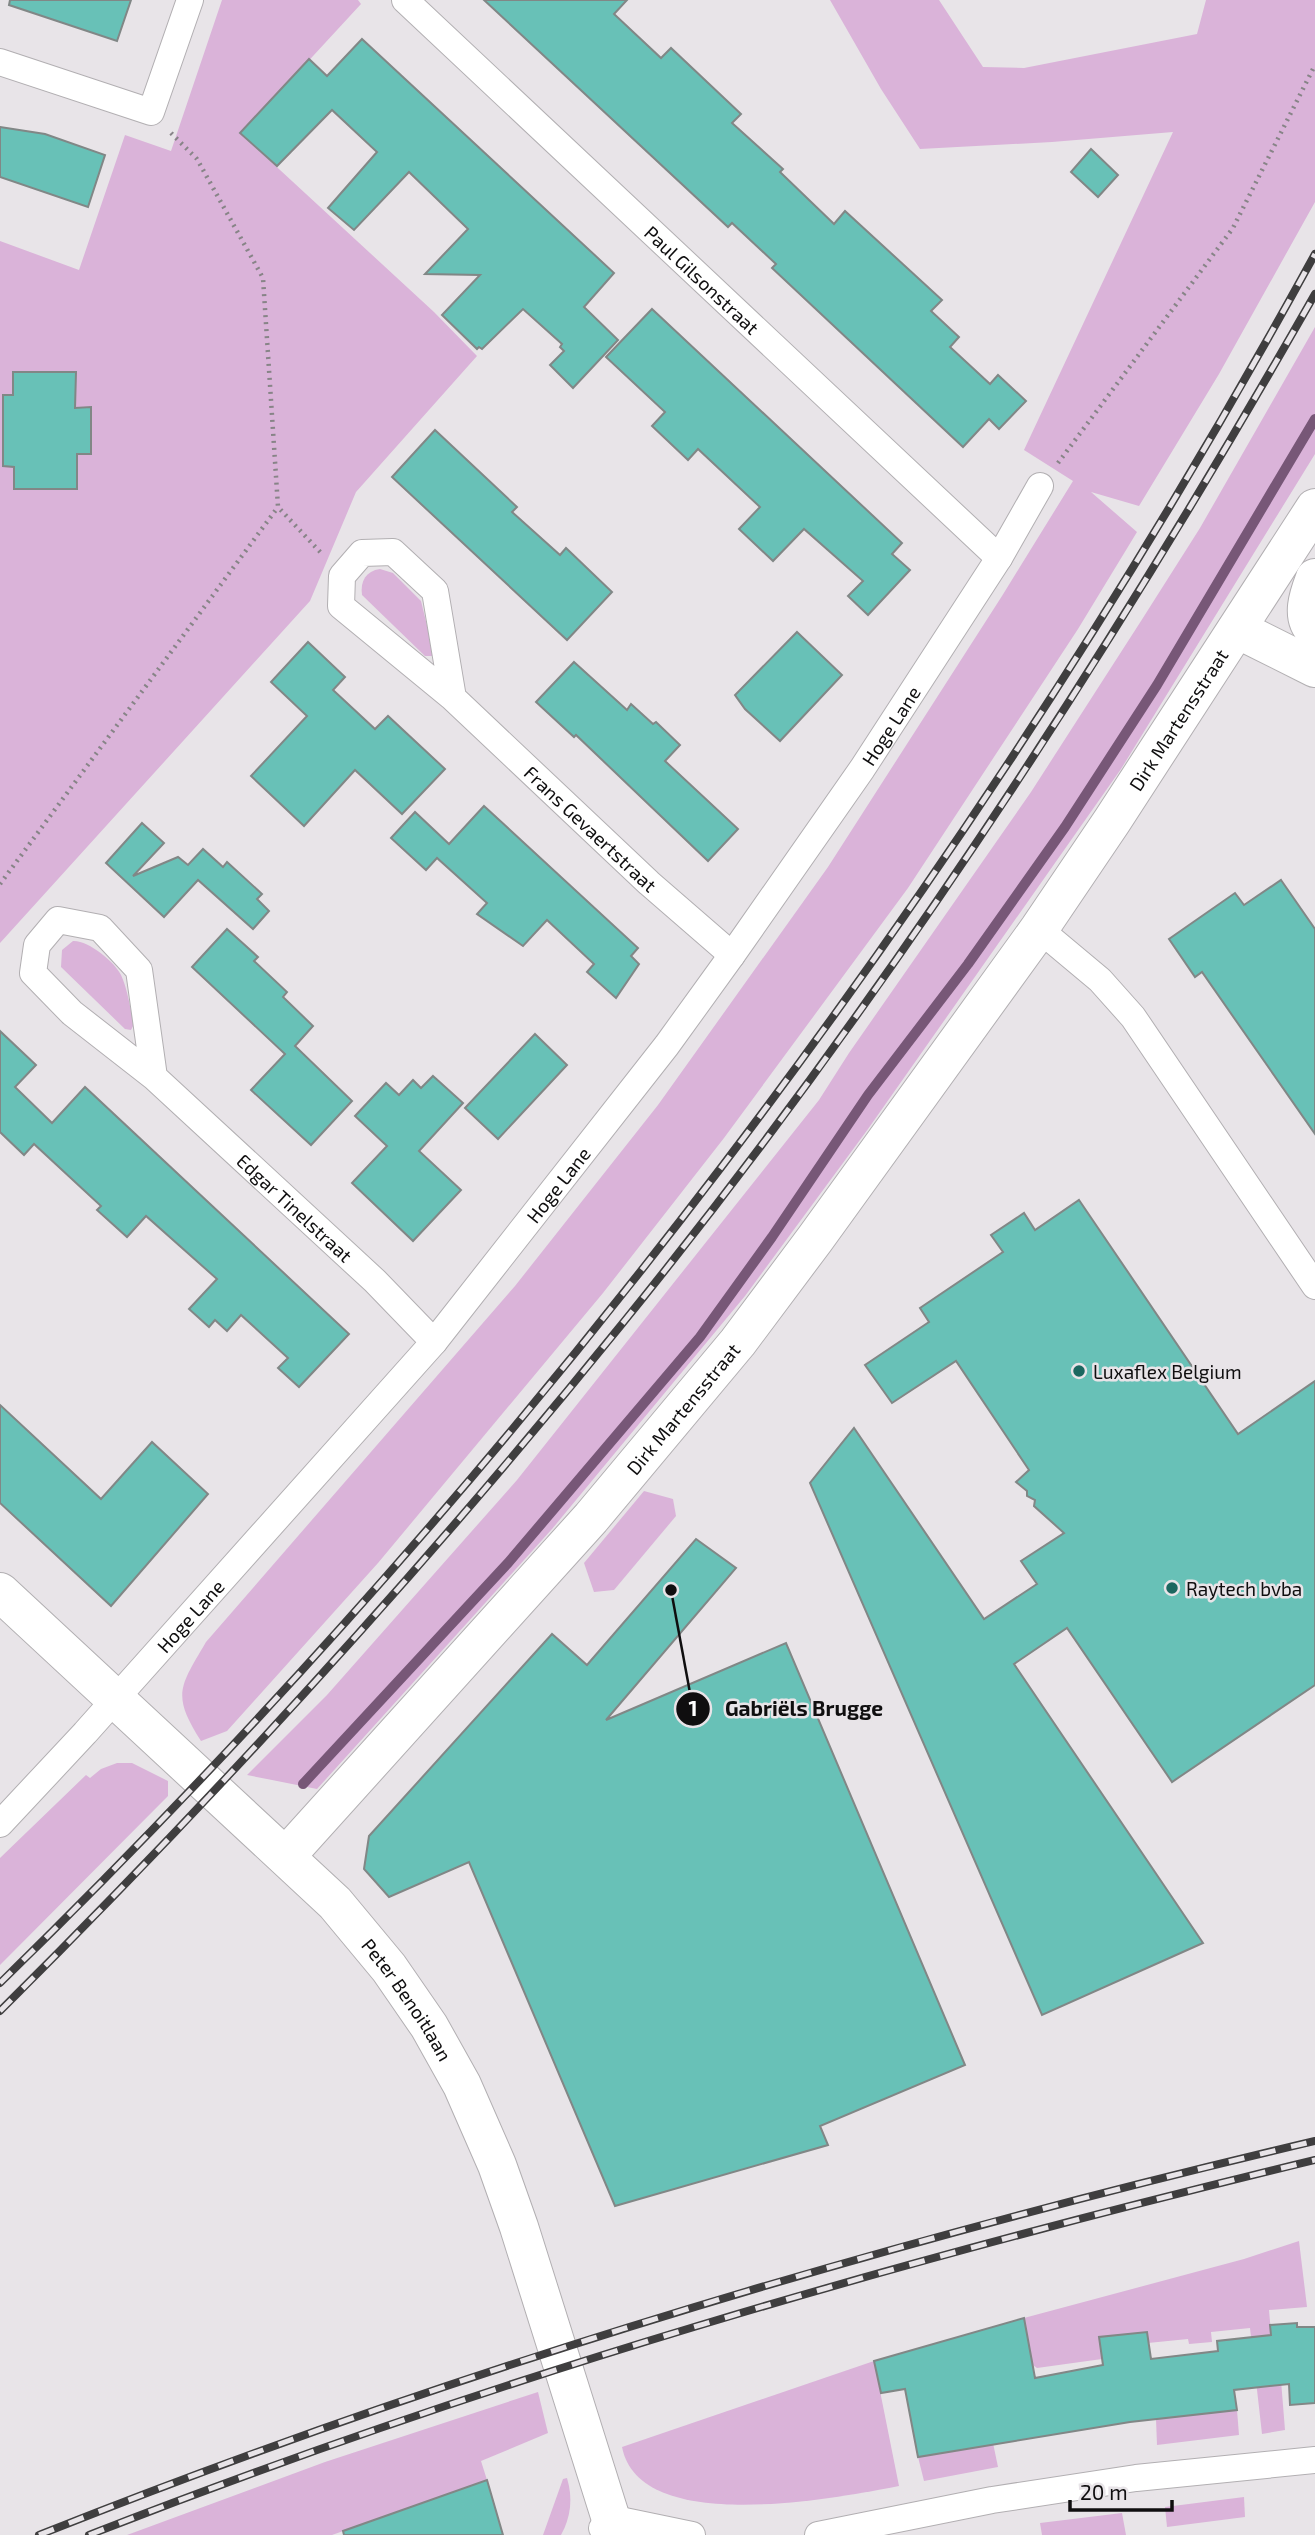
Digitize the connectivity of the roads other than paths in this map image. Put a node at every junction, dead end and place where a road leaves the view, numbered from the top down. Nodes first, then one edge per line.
1 (190, 0) edge
2 (405, 0) edge
3 (0, 62) edge
4 (1041, 486) road end
5 (1315, 508) edge
6 (999, 558) junction
7 (1315, 578) edge
8 (1237, 629) junction
9 (1315, 631) edge
10 (1315, 668) edge
11 (453, 698) junction
12 (1039, 929) junction
13 (733, 955) junction
14 (154, 1077) junction
15 (1315, 1286) edge
16 (434, 1342) junction
17 (0, 1592) edge
18 (115, 1698) junction
19 (0, 1824) edge
20 (286, 1856) junction
21 (1315, 2460) edge
22 (608, 2529) edge
23 (692, 2535) edge
24 (818, 2535) edge

1 - 3 street
2 - 6 street, Paul Gilsonstraat
4 - 6 street, Hoge Lane
5 - 8 main road, Dirk Martensstraat
6 - 13 street, Hoge Lane
7 - 9 main road
8 - 10 main road
8 - 12 main road, Dirk Martensstraat
11 - 11 street, Frans Gevaertstraat
11 - 13 street, Frans Gevaertstraat
12 - 15 street
12 - 20 main road, Dirk Martensstraat
13 - 16 street, Hoge Lane
14 - 14 street, Edgar Tinelstraat
14 - 16 street, Edgar Tinelstraat
16 - 18 street, Hoge Lane
17 - 18 main road, Peter Benoitlaan
18 - 19 street, Hoge Lane
18 - 20 main road, Peter Benoitlaan
20 - 22 main road, Peter Benoitlaan
21 - 24 street
22 - 23 street

